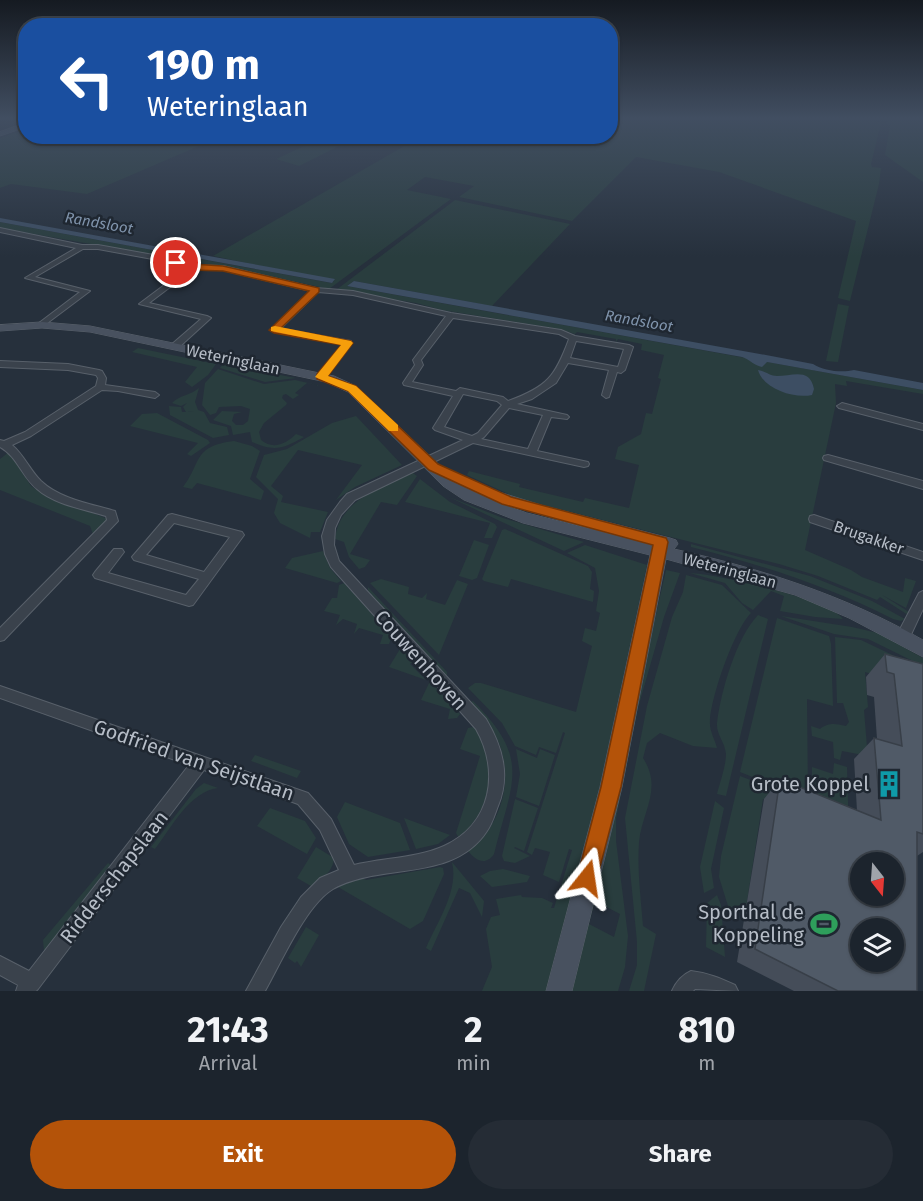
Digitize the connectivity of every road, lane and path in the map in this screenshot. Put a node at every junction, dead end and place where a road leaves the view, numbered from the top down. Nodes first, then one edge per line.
1 (0, 230) edge
2 (82, 247) junction
3 (192, 267) junction
4 (316, 290) junction
5 (451, 315) junction
6 (42, 325) junction
7 (0, 328) edge
8 (573, 338) junction
9 (174, 347) junction
10 (565, 360) junction
11 (0, 364) edge
12 (614, 369) junction
13 (321, 377) junction
14 (100, 387) junction
15 (458, 394) junction
16 (155, 395) dead end
17 (606, 395) dead end
18 (507, 405) junction
19 (842, 406) dead end
20 (548, 414) junction
21 (564, 417) dead end
22 (923, 427) edge
23 (474, 439) junction
24 (2, 444) edge
25 (532, 452) junction
26 (828, 458) dead end
27 (430, 464) junction
28 (584, 464) dead end
29 (923, 485) edge
30 (814, 519) dead end
31 (660, 547) junction
32 (118, 552) dead end
33 (923, 556) edge
34 (207, 577) junction
35 (923, 596) edge
36 (905, 634) junction
37 (0, 636) edge
38 (923, 639) edge
39 (923, 649) edge
40 (0, 692) edge
41 (201, 762) junction
42 (349, 873) junction
43 (0, 965) edge
44 (28, 987) edge
45 (255, 991) edge
46 (559, 991) edge
47 (681, 991) edge
48 (729, 991) edge

1 - 2 street
2 - 3 street
2 - 6 street
3 - 4 street
3 - 9 street
4 - 5 street
4 - 13 street
5 - 8 street
5 - 15 street
6 - 7 street, Weteringlaan
6 - 9 street, Weteringlaan
8 - 10 street, Couwenhoven
8 - 12 street
9 - 13 street, Weteringlaan
10 - 12 street
10 - 18 street, Couwenhoven
11 - 14 street
12 - 17 street
13 - 27 street, Weteringlaan
14 - 16 street
14 - 24 street
15 - 18 street
15 - 23 street
18 - 20 street
18 - 23 street, Couwenhoven
19 - 22 street
20 - 21 street
20 - 25 street
23 - 25 street
23 - 27 street, Couwenhoven
24 - 37 street
25 - 28 street
26 - 29 street
27 - 31 street, Weteringlaan
27 - 42 street, Couwenhoven
30 - 33 street, Brugakker
31 - 36 street, Weteringlaan
31 - 46 street
32 - 34 street
34 - 34 street
35 - 36 street
36 - 38 street, Weteringlaan
36 - 39 street, Weteringlaan
40 - 41 street, Godfried van Seijstlaan
41 - 42 street, Godfried van Seijstlaan
41 - 44 street, Ridderschapslaan
42 - 45 street, Couwenhoven
43 - 44 street
47 - 48 street

